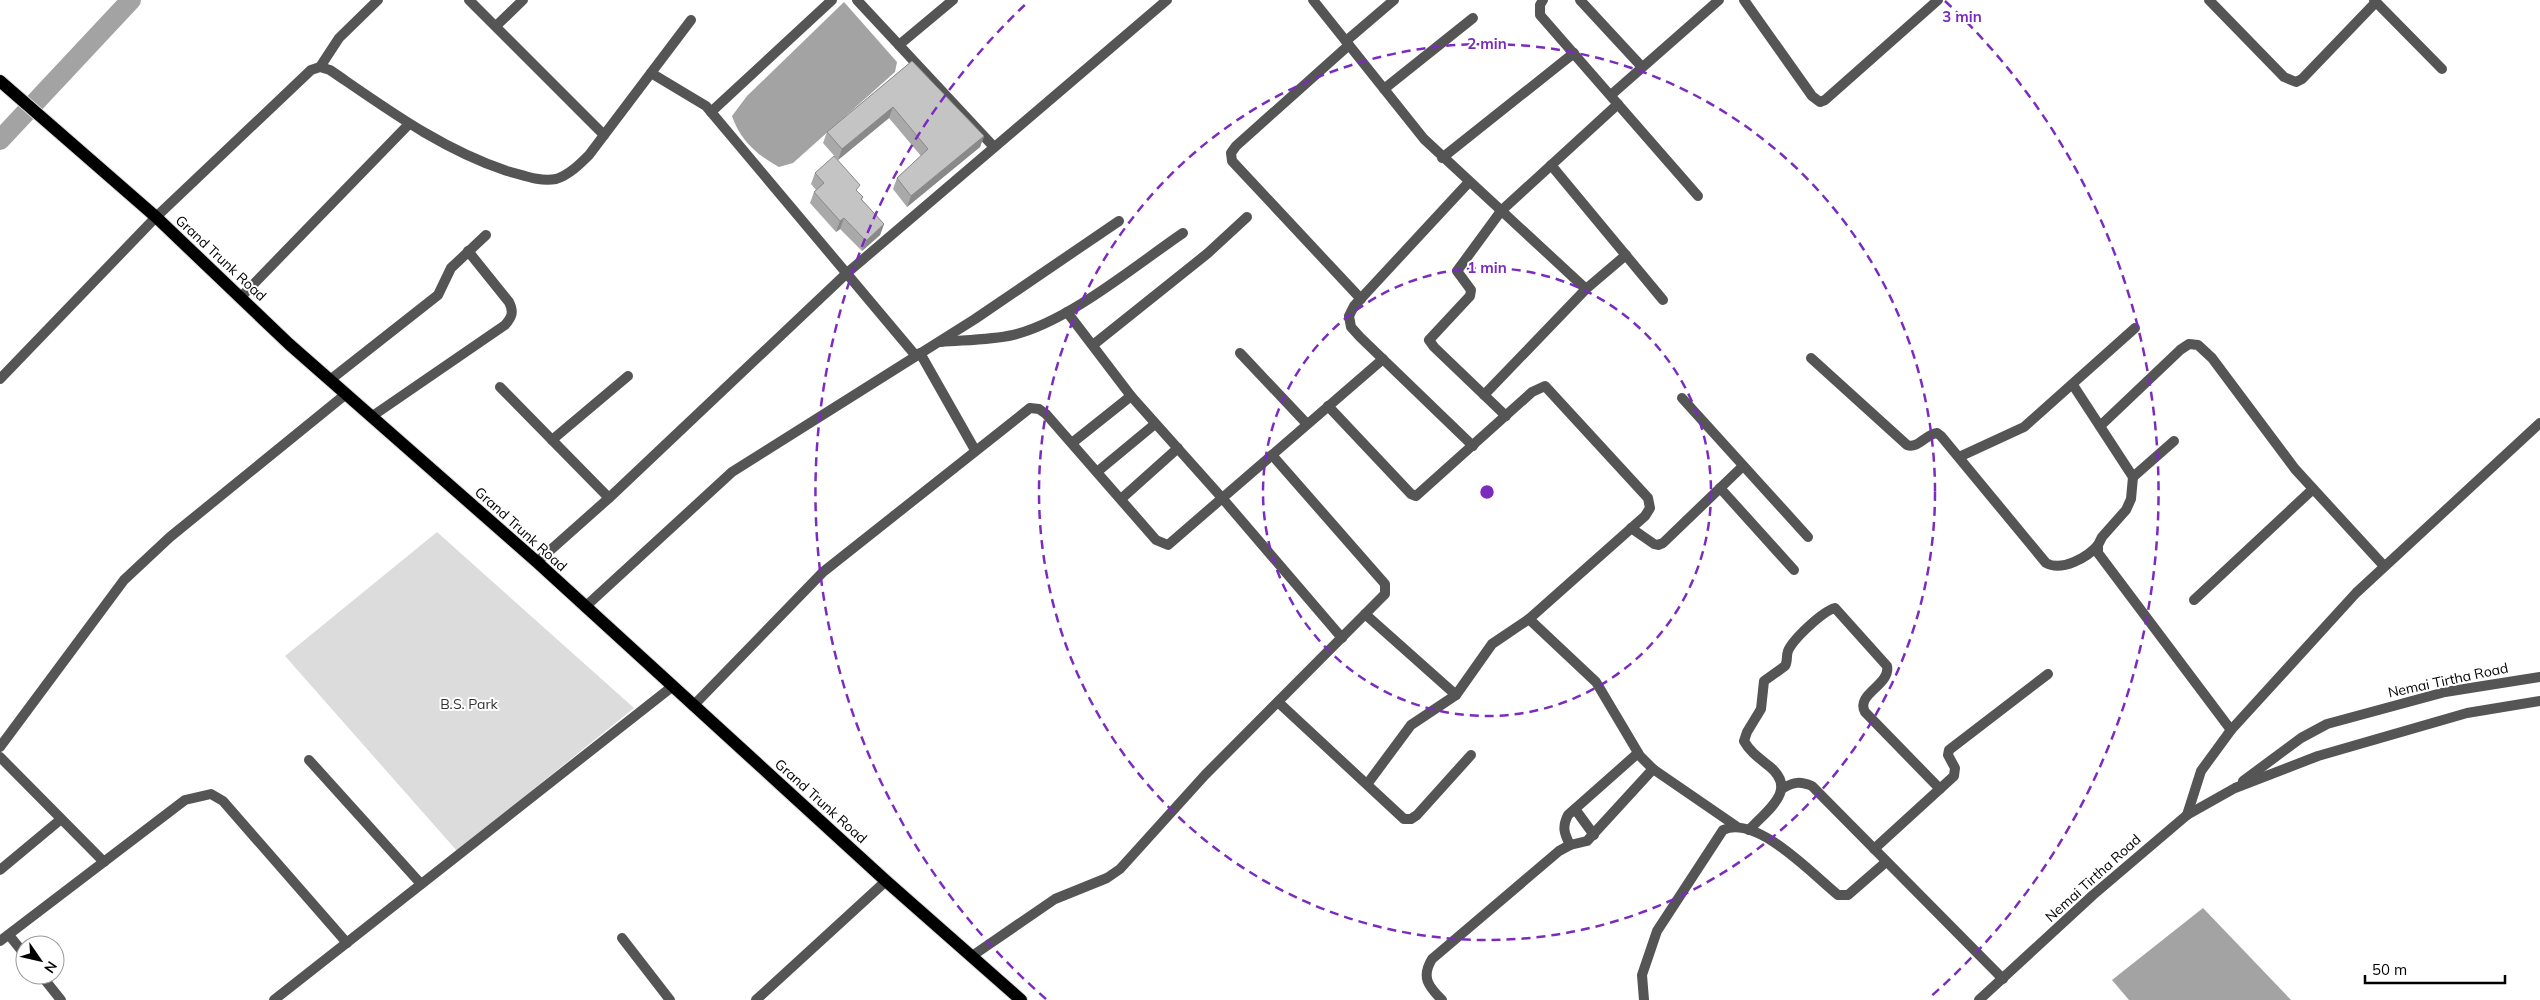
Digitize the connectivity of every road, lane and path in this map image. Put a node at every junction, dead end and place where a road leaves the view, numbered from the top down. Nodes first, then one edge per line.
1 (378, 0) edge
2 (523, 0) edge
3 (832, 0) edge
4 (856, 0) edge
5 (953, 0) edge
6 (1168, 0) edge
7 (1313, 0) edge
8 (1394, 0) edge
9 (1543, 0) edge
10 (1580, 0) edge
11 (1719, 0) edge
12 (1744, 0) edge
13 (1938, 0) edge
14 (2209, 0) edge
15 (471, 1) edge
16 (2375, 1) edge
17 (1472, 18) dead end
18 (690, 20) dead end
19 (496, 26) junction
20 (1348, 43) junction
21 (899, 45) junction
22 (1574, 53) junction
23 (320, 67) junction
24 (1642, 67) junction
25 (2442, 68) dead end
26 (651, 73) junction
27 (0, 81) edge
28 (1384, 89) junction
29 (1610, 95) junction
30 (1618, 104) junction
31 (711, 112) junction
32 (409, 124) junction
33 (604, 135) junction
34 (994, 147) junction
35 (1442, 158) junction
36 (1551, 165) junction
37 (1469, 182) junction
38 (1698, 196) dead end
39 (1501, 211) junction
40 (156, 217) junction
41 (1247, 217) dead end
42 (1119, 221) dead end
43 (1183, 232) dead end
44 (486, 235) dead end
45 (468, 251) junction
46 (1626, 255) junction
47 (846, 273) junction
48 (1586, 289) junction
49 (240, 297) junction
50 (1361, 299) junction
51 (1662, 300) dead end
52 (1067, 312) junction
53 (2135, 328) dead end
54 (938, 342) junction
55 (1093, 345) junction
56 (1240, 353) dead end
57 (918, 354) junction
58 (1811, 358) dead end
59 (1383, 359) junction
60 (628, 376) dead end
61 (0, 379) edge
62 (330, 380) junction
63 (2073, 385) junction
64 (500, 387) dead end
65 (346, 394) junction
66 (1484, 395) junction
67 (1131, 396) junction
68 (1682, 398) dead end
69 (1328, 406) junction
70 (1506, 416) junction
71 (372, 417) junction
72 (1156, 424) junction
73 (1307, 424) junction
74 (2540, 424) edge
75 (2100, 426) junction
76 (552, 440) junction
77 (2174, 441) dead end
78 (1072, 443) junction
79 (1472, 446) junction
80 (1178, 448) junction
81 (975, 450) junction
82 (1272, 455) junction
83 (1959, 457) junction
84 (1743, 466) junction
85 (1097, 472) junction
86 (2133, 477) junction
87 (1720, 488) junction
88 (2313, 489) junction
89 (609, 498) junction
90 (1121, 499) junction
91 (1223, 499) junction
92 (1631, 528) junction
93 (1808, 537) dead end
94 (2098, 545) junction
95 (537, 562) junction
96 (2384, 566) junction
97 (1794, 570) dead end
98 (2194, 600) dead end
99 (585, 607) junction
100 (1366, 614) junction
101 (1529, 619) junction
102 (1342, 638) junction
103 (2048, 674) dead end
104 (2540, 677) edge
105 (673, 686) junction
106 (1456, 694) junction
107 (2540, 701) edge
108 (1278, 702) junction
109 (693, 706) junction
110 (2230, 730) junction
111 (0, 748) edge
112 (1638, 753) junction
113 (1471, 755) dead end
114 (0, 757) edge
115 (309, 760) dead end
116 (1653, 769) junction
117 (1368, 783) junction
118 (1783, 788) junction
119 (2235, 788) junction
120 (1940, 789) junction
121 (1576, 809) junction
122 (2187, 815) junction
123 (60, 820) junction
124 (1736, 826) junction
125 (1749, 830) junction
126 (1594, 835) junction
127 (1570, 845) junction
128 (1874, 849) junction
129 (104, 862) junction
130 (1886, 862) junction
131 (0, 870) edge
132 (886, 881) junction
133 (421, 884) junction
134 (4, 938) edge
135 (622, 938) dead end
136 (347, 943) junction
137 (15, 947) edge
138 (972, 956) junction
139 (2003, 979) junction
140 (49, 985) edge
141 (1017, 999) edge
142 (62, 1000) edge
143 (274, 1000) edge
144 (670, 1000) edge
145 (756, 1000) edge
146 (1442, 1000) edge
147 (1644, 1000) edge
148 (1979, 1000) edge

1 - 23 street
2 - 19 street
3 - 31 street
4 - 21 street
5 - 21 street
6 - 34 street
7 - 20 street
8 - 20 street
9 - 22 street
10 - 24 street
11 - 24 street
12 - 13 street
14 - 16 street
15 - 19 street
16 - 25 street
17 - 28 street
18 - 26 street
19 - 33 street
20 - 28 street
20 - 50 street
21 - 34 street
22 - 29 street
22 - 35 street
23 - 32 street
23 - 40 street
24 - 29 street
26 - 31 street
26 - 33 street
27 - 40 main road, Grand Trunk Road
28 - 35 street
29 - 30 street
30 - 36 street
30 - 38 street
31 - 47 street
32 - 33 street
32 - 49 street
34 - 47 street
35 - 37 street
36 - 39 street
36 - 46 street
37 - 39 street
37 - 50 street
39 - 48 street
39 - 66 street
40 - 49 main road, Grand Trunk Road
40 - 61 street
41 - 55 street
42 - 54 street
43 - 52 street
44 - 45 street
45 - 62 street
45 - 71 street
46 - 48 street
46 - 51 street
47 - 57 street
47 - 89 street
48 - 66 street
49 - 62 main road, Grand Trunk Road
50 - 59 street
52 - 54 street
52 - 55 street
53 - 63 street
54 - 57 street
55 - 67 street
56 - 73 street
57 - 81 street
57 - 99 street
58 - 83 street
59 - 69 street
59 - 79 street
60 - 76 street
62 - 65 main road, Grand Trunk Road
63 - 75 street
63 - 83 street
64 - 76 street
65 - 71 main road, Grand Trunk Road
65 - 111 street
66 - 70 street
67 - 72 street
67 - 78 street
68 - 84 street
69 - 73 street
69 - 79 street
70 - 79 street
70 - 92 street
71 - 95 main road, Grand Trunk Road
72 - 80 street
72 - 85 street
73 - 82 street
74 - 96 street
75 - 86 street
75 - 88 street
76 - 89 street
77 - 86 street
78 - 81 street
78 - 85 street
80 - 90 street
80 - 91 street
81 - 109 street
82 - 91 street
82 - 100 street
83 - 94 street
84 - 87 street
84 - 93 street
85 - 90 street
86 - 94 street
87 - 92 street
87 - 97 street
88 - 96 street
88 - 98 street
89 - 95 street
90 - 91 street
91 - 102 street
92 - 101 street
94 - 110 street
95 - 99 main road, Grand Trunk Road
96 - 110 street
99 - 105 main road, Grand Trunk Road
100 - 102 street
100 - 106 street
101 - 106 street
101 - 112 street
102 - 108 street
103 - 120 street
104 - 119 street, Nemai Tirtha Road
105 - 109 main road, Grand Trunk Road
105 - 133 street
106 - 117 street
107 - 119 street, Nemai Tirtha Road
108 - 117 street
108 - 138 street
109 - 132 main road, Grand Trunk Road
110 - 122 street
112 - 116 street
112 - 121 street
113 - 117 street
114 - 123 street
115 - 133 street
116 - 124 street
116 - 126 street
118 - 120 street
118 - 125 street
118 - 128 street
119 - 122 street, Nemai Tirtha Road
120 - 128 street
121 - 126 street
121 - 127 street
122 - 139 street, Nemai Tirtha Road
123 - 129 street
123 - 131 street
124 - 125 street
124 - 147 street
125 - 130 street
126 - 127 street
127 - 146 street
128 - 130 street
129 - 134 street
129 - 136 street
130 - 139 street
132 - 138 main road, Grand Trunk Road
132 - 145 street
133 - 136 street
134 - 137 street
135 - 144 street
136 - 143 street
138 - 141 main road, Grand Trunk Road
139 - 148 street, Nemai Tirtha Road
140 - 142 street

